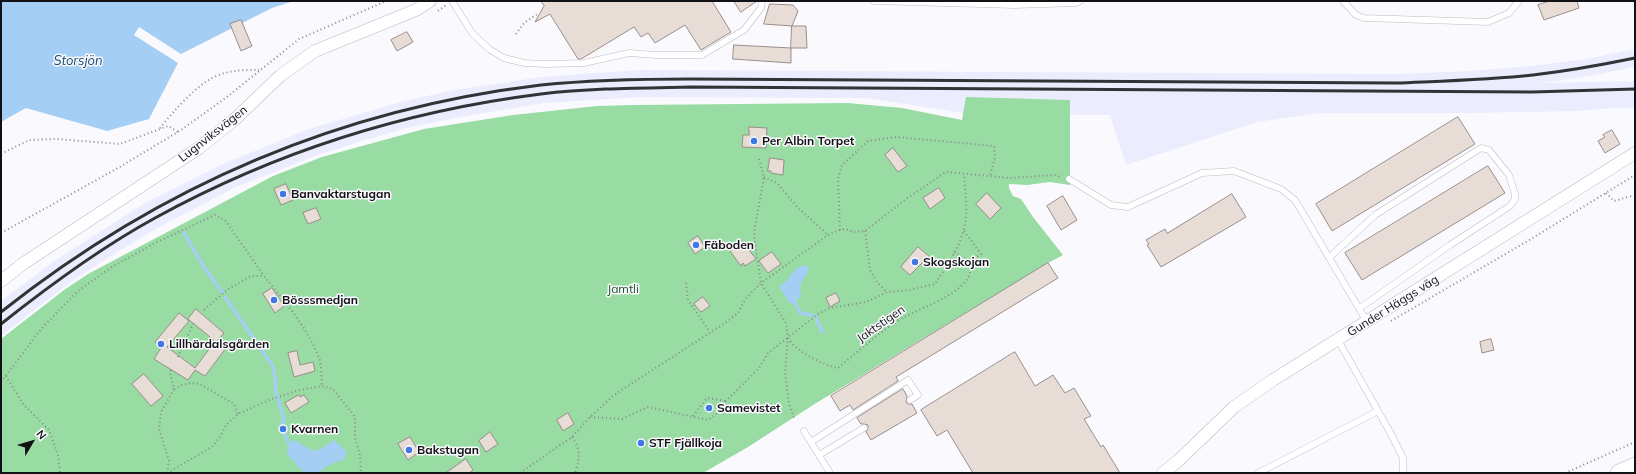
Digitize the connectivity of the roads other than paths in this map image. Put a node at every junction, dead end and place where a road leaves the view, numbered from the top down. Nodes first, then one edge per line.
1 (430, 1) edge
2 (461, 1) edge
3 (762, 1) edge
4 (874, 1) edge
5 (1080, 1) edge
6 (1344, 1) edge
7 (1519, 1) edge
8 (453, 3) edge
9 (1635, 153) edge
10 (1069, 179) road end
11 (1330, 258) junction
12 (1, 281) edge
13 (1360, 308) junction
14 (1368, 322) junction
15 (1338, 340) junction
16 (910, 400) dead end
17 (1378, 411) junction
18 (864, 428) dead end
19 (804, 431) dead end
20 (810, 442) junction
21 (819, 455) junction
22 (1635, 466) edge
23 (830, 473) edge
24 (1163, 473) edge
25 (1258, 473) edge
26 (1403, 473) edge
27 (1619, 473) edge

1 - 12 street, Lugnviksvägen
2 - 8 lane
3 - 8 lane
4 - 5 lane
6 - 7 lane
9 - 14 street, Gunder Häggs väg
10 - 11 lane
11 - 13 lane
11 - 13 lane
13 - 14 lane
14 - 15 street, Gunder Häggs väg
15 - 17 lane
15 - 24 street, Gunder Häggs väg
16 - 20 lane
17 - 25 lane
17 - 26 lane
18 - 21 lane
19 - 20 lane
20 - 21 lane
21 - 23 lane
22 - 27 main road

